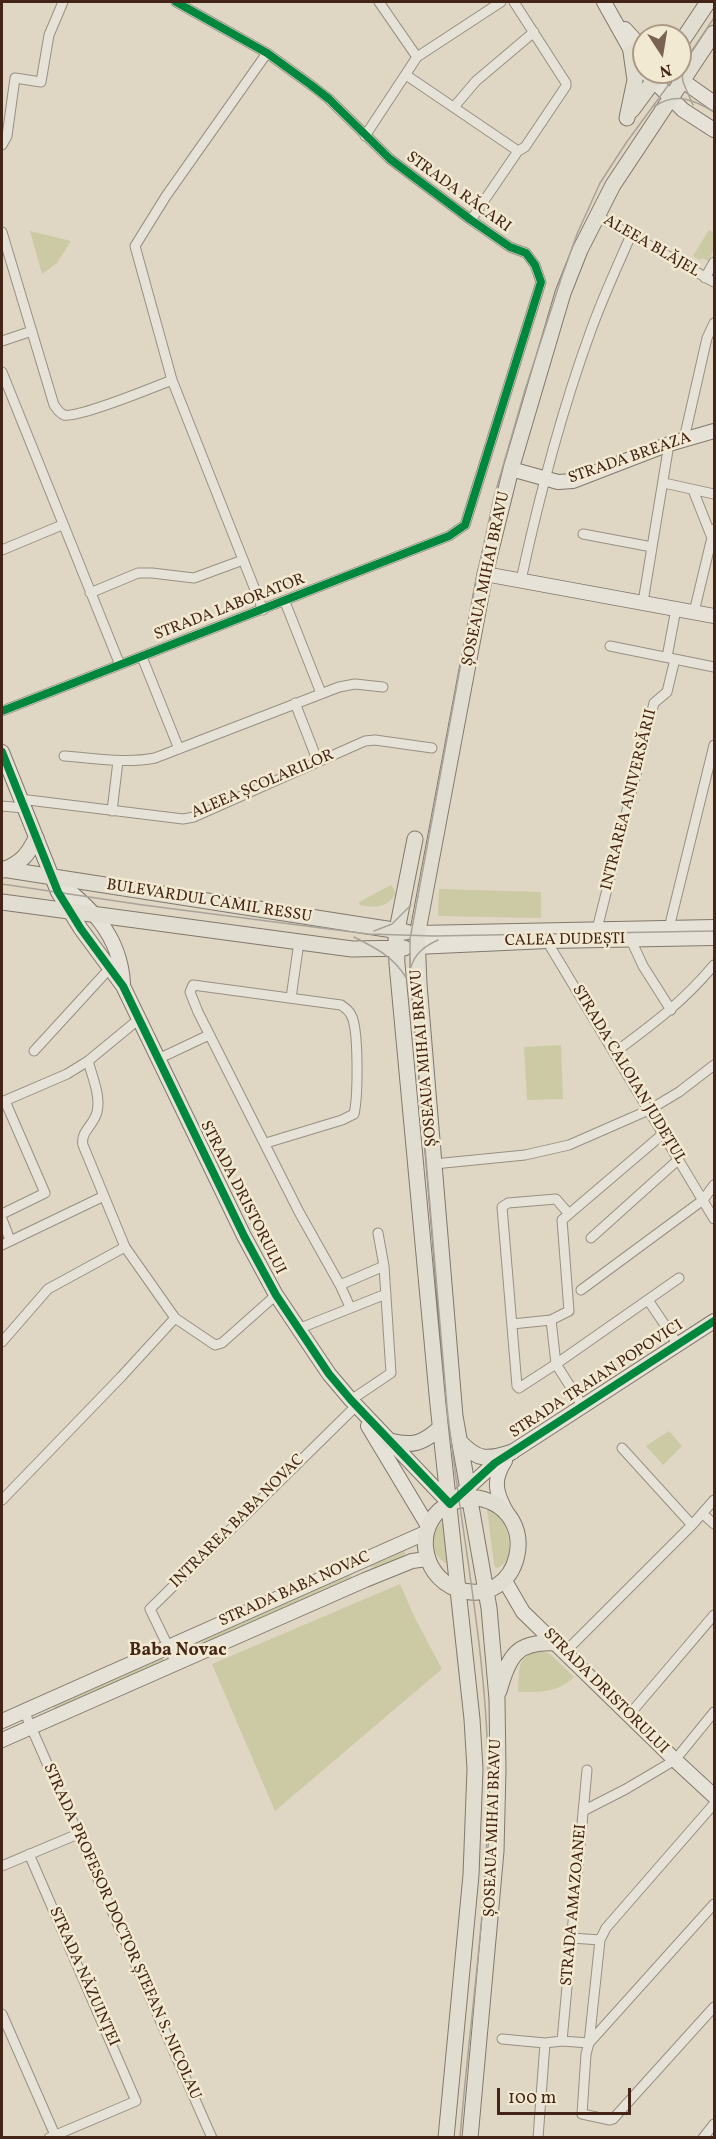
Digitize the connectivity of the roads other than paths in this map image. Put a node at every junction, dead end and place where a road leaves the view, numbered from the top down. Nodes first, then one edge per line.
1 (63, 2) edge
2 (176, 2) edge
3 (379, 2) edge
4 (501, 2) edge
5 (514, 2) edge
6 (708, 2) edge
7 (605, 4) edge
8 (692, 26) edge
9 (534, 32) junction
10 (714, 33) edge
11 (632, 44) edge
12 (267, 52) junction
13 (417, 57) junction
14 (692, 68) edge
15 (406, 75) junction
16 (634, 84) edge
17 (646, 84) edge
18 (659, 84) edge
19 (682, 84) edge
20 (686, 84) edge
21 (671, 98) junction
22 (714, 103) edge
23 (454, 107) junction
24 (714, 130) edge
25 (365, 136) junction
26 (2, 145) edge
27 (518, 151) junction
28 (597, 216) junction
29 (471, 220) junction
30 (2, 232) edge
31 (631, 235) junction
32 (714, 262) edge
33 (710, 280) edge
34 (714, 323) edge
35 (32, 331) junction
36 (2, 341) edge
37 (2, 372) edge
38 (172, 380) junction
39 (714, 431) edge
40 (684, 439) junction
41 (669, 444) junction
42 (512, 469) junction
43 (545, 479) junction
44 (664, 483) junction
45 (693, 490) junction
46 (714, 494) edge
47 (62, 525) junction
48 (465, 525) joint
49 (583, 534) dead end
50 (713, 534) edge
51 (652, 547) junction
52 (2, 550) edge
53 (243, 560) junction
54 (485, 574) junction
55 (521, 580) junction
56 (90, 593) junction
57 (285, 602) junction
58 (643, 602) junction
59 (676, 609) junction
60 (263, 610) junction
61 (694, 612) junction
62 (714, 616) edge
63 (610, 646) dead end
64 (142, 657) junction
65 (671, 658) junction
66 (120, 666) junction
67 (714, 667) edge
68 (383, 687) dead end
69 (321, 693) junction
70 (295, 703) junction
71 (2, 711) edge
72 (714, 745) edge
73 (432, 748) dead end
74 (179, 749) junction
75 (2, 752) edge
76 (64, 756) dead end
77 (118, 761) junction
78 (318, 762) junction
79 (22, 804) junction
80 (2, 806) edge
81 (112, 811) junction
82 (36, 838) junction
83 (415, 839) dead end
84 (2, 869) edge
85 (51, 877) junction
86 (403, 899) junction
87 (2, 902) edge
88 (423, 902) junction
89 (69, 910) junction
90 (96, 914) junction
91 (363, 926) junction
92 (714, 927) edge
93 (397, 931) junction
94 (597, 934) junction
95 (668, 934) junction
96 (546, 935) junction
97 (714, 938) edge
98 (417, 940) junction
99 (631, 940) junction
100 (299, 942) junction
101 (360, 949) junction
102 (396, 949) junction
103 (714, 965) edge
104 (110, 968) junction
105 (418, 978) junction
106 (399, 980) junction
107 (123, 986) junction
108 (291, 998) junction
109 (671, 1010) junction
110 (139, 1019) junction
111 (209, 1035) junction
112 (34, 1051) dead end
113 (614, 1053) junction
114 (158, 1059) junction
115 (88, 1061) junction
116 (714, 1065) edge
117 (3, 1101) edge
118 (649, 1110) junction
119 (664, 1133) junction
120 (266, 1143) junction
121 (679, 1159) junction
122 (434, 1164) junction
123 (714, 1185) edge
124 (104, 1196) junction
125 (703, 1200) junction
126 (2, 1214) edge
127 (569, 1214) junction
128 (2, 1219) edge
129 (714, 1219) edge
130 (378, 1233) dead end
131 (591, 1238) dead end
132 (6, 1242) edge
133 (125, 1247) junction
134 (384, 1266) junction
135 (679, 1278) dead end
136 (340, 1285) junction
137 (581, 1290) dead end
138 (386, 1294) junction
139 (276, 1295) junction
140 (648, 1300) junction
141 (350, 1307) junction
142 (175, 1318) junction
143 (551, 1320) junction
144 (714, 1321) edge
145 (512, 1324) junction
146 (298, 1329) junction
147 (2, 1342) edge
148 (677, 1343) junction
149 (556, 1364) junction
150 (354, 1403) junction
151 (582, 1405) junction
152 (440, 1428) junction
153 (390, 1441) junction
154 (460, 1442) junction
155 (622, 1448) dead end
156 (512, 1452) junction
157 (469, 1493) junction
158 (2, 1500) edge
159 (714, 1500) edge
160 (450, 1504) junction
161 (507, 1513) junction
162 (703, 1514) junction
163 (714, 1524) edge
164 (692, 1525) junction
165 (426, 1529) junction
166 (427, 1558) junction
167 (505, 1581) junction
168 (458, 1589) junction
169 (486, 1590) junction
170 (714, 1615) edge
171 (168, 1647) junction
172 (561, 1647) junction
173 (176, 1663) junction
174 (497, 1699) junction
175 (24, 1711) junction
176 (714, 1712) edge
177 (629, 1715) junction
178 (2, 1721) edge
179 (31, 1727) junction
180 (2, 1740) edge
181 (675, 1760) junction
182 (587, 1770) dead end
183 (714, 1796) edge
184 (714, 1804) edge
185 (583, 1811) junction
186 (78, 1834) junction
187 (29, 1854) junction
188 (2, 1866) edge
189 (714, 1904) edge
190 (572, 1938) junction
191 (600, 1940) junction
192 (714, 2007) edge
193 (2, 2014) edge
194 (502, 2038) dead end
195 (562, 2041) junction
196 (545, 2043) junction
197 (589, 2043) junction
198 (714, 2124) edge
199 (52, 2136) edge
200 (212, 2138) edge
201 (446, 2138) edge
202 (470, 2138) edge
203 (538, 2138) edge
204 (702, 2138) edge

1 - 26 street
2 - 12 street, STRADA RĂCARI
3 - 13 street
4 - 13 street
5 - 9 street
6 - 8 main road
7 - 11 street
9 - 23 street
9 - 27 street
10 - 14 main road, ȘOSEAUA MIHAI BRAVU
12 - 25 street, STRADA RĂCARI
12 - 38 street
13 - 15 street
15 - 23 street
15 - 25 street
16 - 17 main road
18 - 21 street
19 - 21 main road, ȘOSEAUA MIHAI BRAVU
20 - 22 street
21 - 24 street
21 - 28 main road, ȘOSEAUA MIHAI BRAVU
23 - 27 street
25 - 29 street, STRADA RĂCARI
27 - 29 street
28 - 31 street, ALEEA BLĂJEL
28 - 42 main road, ȘOSEAUA MIHAI BRAVU
29 - 48 street, STRADA RĂCARI
30 - 35 street
31 - 33 street, ALEEA BLĂJEL
31 - 43 street, ȘOSEAUA MIHAI BRAVU
32 - 33 street, ALEEA BLĂJEL
34 - 40 street
35 - 36 street
35 - 38 street
37 - 47 street
38 - 53 street
39 - 40 street, STRADA BREAZA
40 - 41 street, STRADA BREAZA
41 - 43 street, STRADA BREAZA
41 - 44 street
42 - 43 street, STRADA BREAZA
42 - 54 main road, ȘOSEAUA MIHAI BRAVU
43 - 55 street, ȘOSEAUA MIHAI BRAVU
44 - 45 street
44 - 51 street
45 - 46 street
45 - 50 street
47 - 52 street
47 - 56 street
48 - 57 street, STRADA LABORATOR
49 - 51 street
50 - 61 street
51 - 58 street
53 - 56 street
53 - 60 street
54 - 55 street
54 - 88 main road, ȘOSEAUA MIHAI BRAVU
55 - 58 street
56 - 66 street
57 - 60 street, STRADA LABORATOR
57 - 69 street, STRADA LABORATOR
58 - 59 street
59 - 61 street
59 - 65 street, INTRAREA ANIVERSĂRII
60 - 64 street, STRADA LABORATOR
61 - 62 street
63 - 65 street
64 - 66 street, STRADA LABORATOR
64 - 74 street
65 - 67 street
65 - 94 street, INTRAREA ANIVERSĂRII
66 - 71 street, STRADA LABORATOR
68 - 69 street
69 - 70 street
70 - 74 street
70 - 78 street
72 - 95 street
73 - 78 street, ALEEA ȘCOLARILOR
74 - 77 street
75 - 79 street
76 - 77 street
77 - 81 street
78 - 81 street, ALEEA ȘCOLARILOR
79 - 80 street, ALEEA ȘCOLARILOR
79 - 81 street, ALEEA ȘCOLARILOR
79 - 82 street
82 - 84 main road
82 - 85 street
83 - 86 main road, ȘOSEAUA MIHAI BRAVU
84 - 85 main road, BULEVARDUL CAMIL RESSU
85 - 89 street, STRADA DRISTORULUI
85 - 90 street, STRADA DRISTORULUI
85 - 91 main road, BULEVARDUL CAMIL RESSU
86 - 88 main road
86 - 93 main road, ȘOSEAUA MIHAI BRAVU
87 - 89 main road, BULEVARDUL CAMIL RESSU
88 - 98 main road, ȘOSEAUA MIHAI BRAVU
89 - 90 main road, BULEVARDUL CAMIL RESSU
89 - 104 street, STRADA DRISTORULUI
90 - 100 main road, BULEVARDUL CAMIL RESSU
90 - 107 street, STRADA DRISTORULUI
91 - 93 main road, BULEVARDUL CAMIL RESSU
91 - 101 main road
92 - 95 street, CALEA DUDEȘTI
93 - 98 main road, BULEVARDUL CAMIL RESSU
93 - 102 main road, ȘOSEAUA MIHAI BRAVU
94 - 95 street, CALEA DUDEȘTI
94 - 96 street, CALEA DUDEȘTI
94 - 99 street, CALEA DUDEȘTI
95 - 97 street, CALEA DUDEȘTI
95 - 99 street, CALEA DUDEȘTI
96 - 98 street, CALEA DUDEȘTI
96 - 113 street, STRADA CALOIAN JUDEȚUL
98 - 102 main road, BULEVARDUL CAMIL RESSU
98 - 105 main road, ȘOSEAUA MIHAI BRAVU
99 - 109 street
100 - 101 main road, BULEVARDUL CAMIL RESSU
100 - 108 street
101 - 102 main road, BULEVARDUL CAMIL RESSU
102 - 106 main road, ȘOSEAUA MIHAI BRAVU
103 - 109 street
104 - 107 street, STRADA DRISTORULUI
104 - 112 street
105 - 106 main road
105 - 122 main road, ȘOSEAUA MIHAI BRAVU
106 - 152 main road, ȘOSEAUA MIHAI BRAVU
107 - 110 street, STRADA DRISTORULUI
108 - 111 street
108 - 120 street
109 - 113 street
110 - 114 street, STRADA DRISTORULUI
110 - 115 street
111 - 114 street
111 - 120 street
113 - 118 street, STRADA CALOIAN JUDEȚUL
114 - 139 street, STRADA DRISTORULUI
115 - 117 street
115 - 124 street
116 - 118 street
117 - 126 street
118 - 119 street, STRADA CALOIAN JUDEȚUL
118 - 122 street
119 - 121 street, STRADA CALOIAN JUDEȚUL
119 - 127 street
120 - 136 street
121 - 125 street, STRADA CALOIAN JUDEȚUL
121 - 131 street
122 - 154 main road, ȘOSEAUA MIHAI BRAVU
123 - 125 street
124 - 132 street
124 - 133 street
125 - 129 street, STRADA CALOIAN JUDEȚUL
125 - 137 street
127 - 143 street
127 - 145 street
128 - 132 street
130 - 134 street
133 - 142 street
133 - 147 street
134 - 136 street
134 - 138 street
135 - 140 street
136 - 141 street
138 - 141 street
138 - 150 street
139 - 142 street
139 - 146 street, STRADA DRISTORULUI
140 - 148 street
140 - 149 street
141 - 146 street
142 - 158 street
143 - 145 street
143 - 149 street
144 - 148 street, STRADA TRAIAN POPOVICI
145 - 149 street
146 - 150 street, STRADA DRISTORULUI
148 - 151 street, STRADA TRAIAN POPOVICI
149 - 151 street
150 - 153 street, STRADA DRISTORULUI
150 - 165 street, STRADA DRISTORULUI
150 - 171 street, INTRAREA BABA NOVAC
151 - 156 street, STRADA TRAIAN POPOVICI
152 - 153 main road
152 - 160 main road, ȘOSEAUA MIHAI BRAVU
153 - 160 street, STRADA DRISTORULUI
154 - 156 main road
154 - 157 main road, ȘOSEAUA MIHAI BRAVU
155 - 164 street
156 - 157 street, STRADA TRAIAN POPOVICI
156 - 161 street, STRADA TRAIAN POPOVICI
157 - 160 main road
157 - 161 main road
157 - 169 main road, ȘOSEAUA MIHAI BRAVU
159 - 162 street
160 - 165 main road
160 - 168 main road, ȘOSEAUA MIHAI BRAVU
161 - 167 main road
162 - 163 street
162 - 164 street
164 - 172 street
165 - 166 main road
165 - 171 street, STRADA BABA NOVAC
166 - 168 main road
166 - 173 street, STRADA BABA NOVAC
167 - 169 main road
167 - 172 street, STRADA DRISTORULUI
168 - 169 main road
168 - 201 main road, ȘOSEAUA MIHAI BRAVU
169 - 174 main road, ȘOSEAUA MIHAI BRAVU
170 - 177 street
171 - 173 street
171 - 175 street, STRADA BABA NOVAC
172 - 174 main road
172 - 177 street, STRADA DRISTORULUI
173 - 179 street, STRADA BABA NOVAC
174 - 202 main road, ȘOSEAUA MIHAI BRAVU
175 - 178 street, STRADA BABA NOVAC
175 - 179 street, STRADA PROFESOR DOCTOR ȘTEFAN S. NICOLAU
176 - 181 street
177 - 181 street, STRADA DRISTORULUI
179 - 180 street, STRADA BABA NOVAC
179 - 186 street, STRADA PROFESOR DOCTOR ȘTEFAN S. NICOLAU
181 - 183 street, STRADA DRISTORULUI
181 - 185 street
182 - 185 street, STRADA AMAZOANEI
184 - 191 street
185 - 190 street, STRADA AMAZOANEI
186 - 187 street
186 - 200 street, STRADA PROFESOR DOCTOR ȘTEFAN S. NICOLAU
187 - 188 street
187 - 199 street, STRADA NĂZUINȚEI
189 - 197 street
190 - 191 street
190 - 195 street, STRADA AMAZOANEI
191 - 197 street
192 - 197 street
193 - 199 street
194 - 196 street
195 - 196 street
195 - 197 street
196 - 203 street
198 - 204 street

